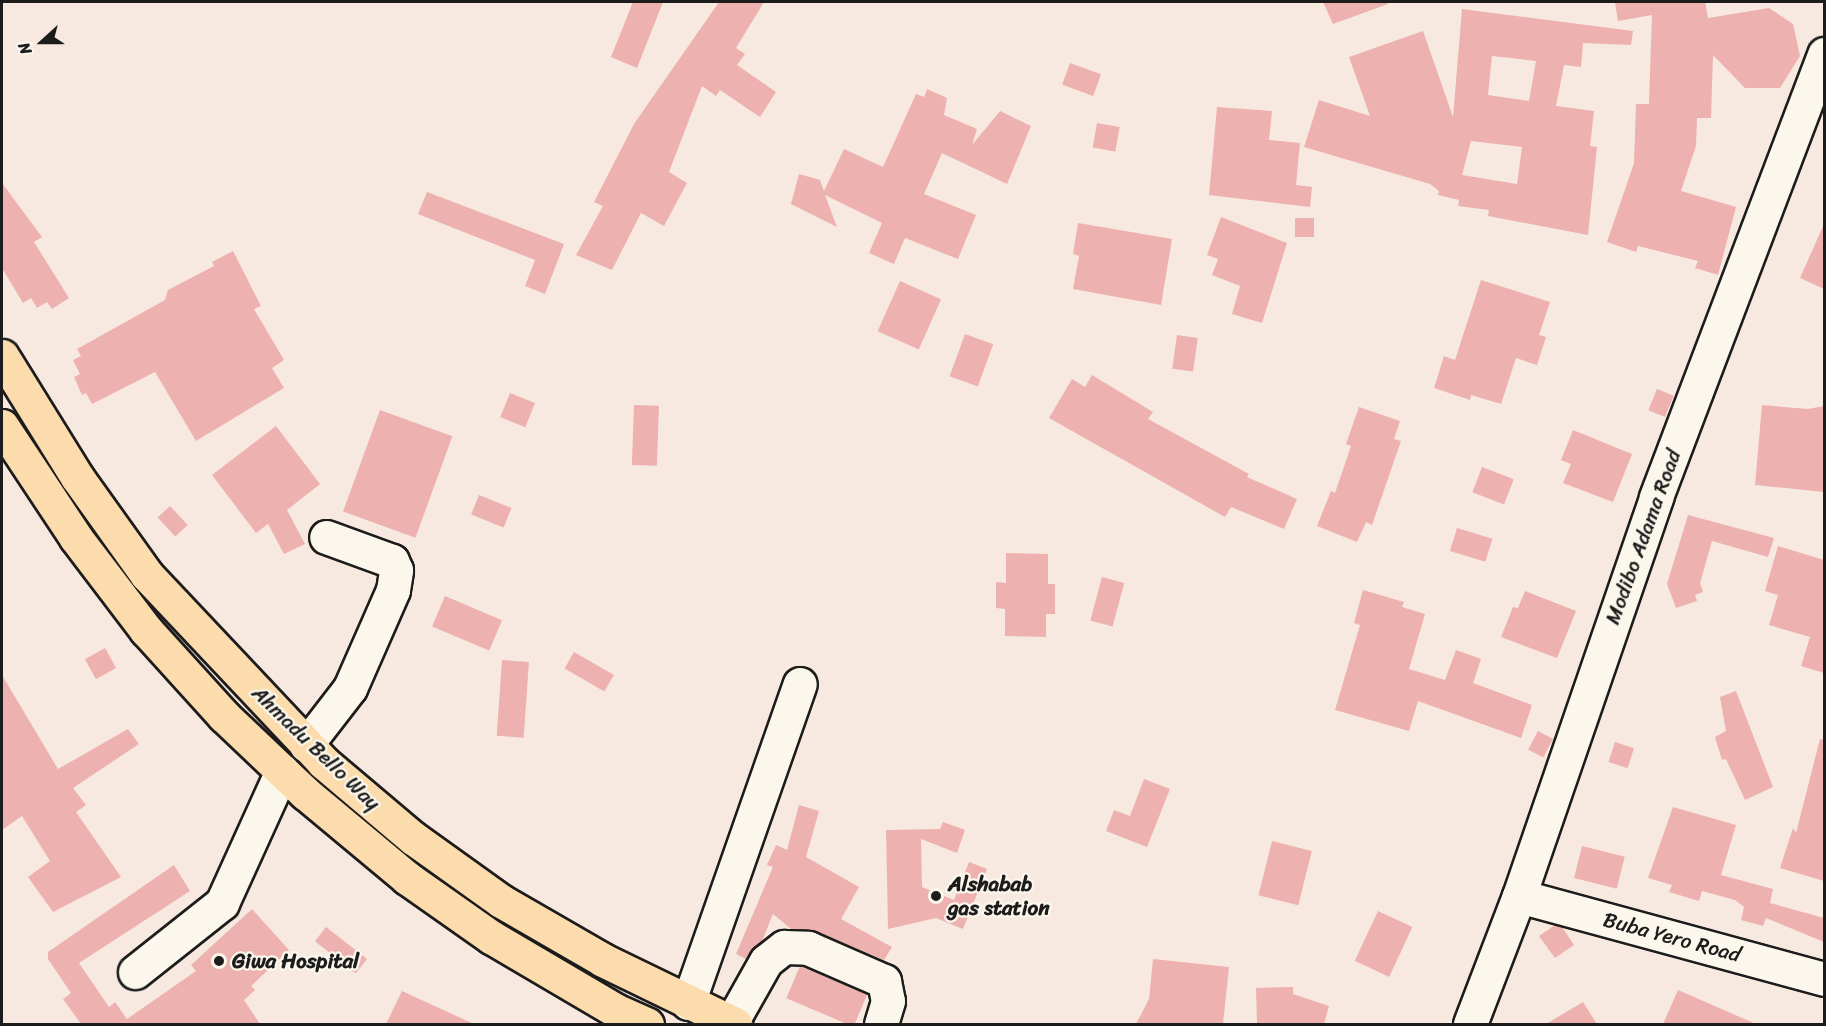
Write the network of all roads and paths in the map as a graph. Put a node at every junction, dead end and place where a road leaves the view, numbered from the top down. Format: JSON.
{"nodes":[{"id":1,"x":1824,"y":54,"type":"edge"},
{"id":2,"x":2,"y":356,"type":"edge"},
{"id":3,"x":2,"y":426,"type":"edge"},
{"id":4,"x":327,"y":537,"type":"dead end"},
{"id":5,"x":800,"y":684,"type":"dead end"},
{"id":6,"x":306,"y":745,"type":"junction"},
{"id":7,"x":282,"y":771,"type":"junction"},
{"id":8,"x":1519,"y":896,"type":"junction"},
{"id":9,"x":135,"y":972,"type":"dead end"},
{"id":10,"x":1824,"y":979,"type":"edge"},
{"id":11,"x":688,"y":1003,"type":"junction"},
{"id":12,"x":644,"y":1024,"type":"edge"},
{"id":13,"x":733,"y":1024,"type":"edge"},
{"id":14,"x":881,"y":1024,"type":"edge"},
{"id":15,"x":1470,"y":1024,"type":"edge"}],
"edges":[{"from":1,"to":8,"type":"street","name":"Modibo Adama Road"},
{"from":2,"to":6,"type":"main road","name":"Ahmadu Bello Way"},
{"from":3,"to":7,"type":"main road","name":"Ahmadu Bello Way"},
{"from":4,"to":6,"type":"street"},
{"from":5,"to":11,"type":"street"},
{"from":6,"to":11,"type":"main road","name":"Ahmadu Bello Way"},
{"from":7,"to":9,"type":"street"},
{"from":7,"to":12,"type":"main road","name":"Ahmadu Bello Way"},
{"from":8,"to":10,"type":"street","name":"Buba Yero Road"},
{"from":8,"to":15,"type":"street","name":"Modibo Adama Road"},
{"from":11,"to":13,"type":"main road","name":"Ahmadu Bello Way"},
{"from":13,"to":14,"type":"street"}]}
